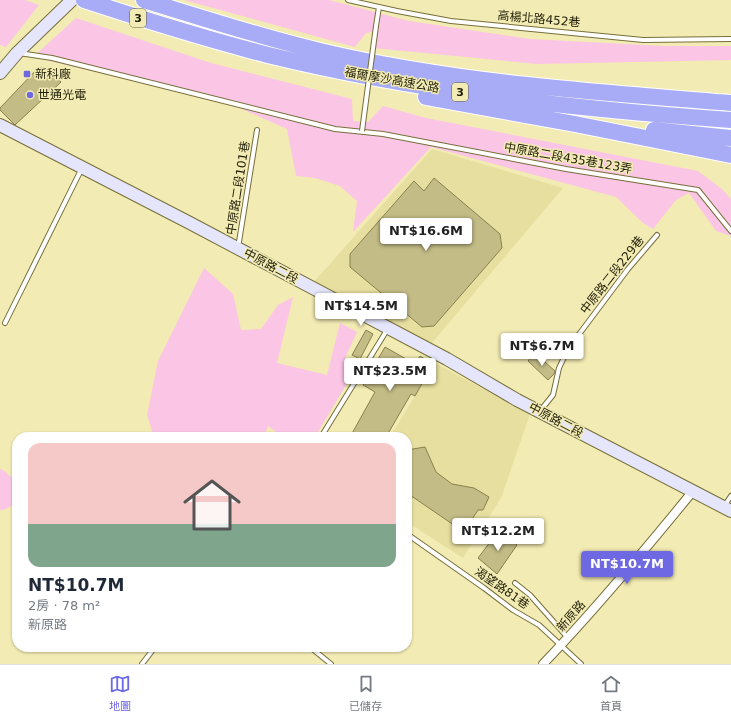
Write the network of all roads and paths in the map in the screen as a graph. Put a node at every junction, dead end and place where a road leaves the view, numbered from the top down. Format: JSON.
{"nodes":[{"id":1,"x":72,"y":0,"type":"edge"},
{"id":2,"x":84,"y":0,"type":"edge"},
{"id":3,"x":144,"y":0,"type":"edge"},
{"id":4,"x":348,"y":0,"type":"edge"},
{"id":5,"x":379,"y":7,"type":"junction"},
{"id":6,"x":731,"y":39,"type":"edge"},
{"id":7,"x":17,"y":53,"type":"junction"},
{"id":8,"x":269,"y":55,"type":"junction"},
{"id":9,"x":0,"y":74,"type":"edge"},
{"id":10,"x":731,"y":93,"type":"edge"},
{"id":11,"x":629,"y":95,"type":"junction"},
{"id":12,"x":731,"y":103,"type":"edge"},
{"id":13,"x":731,"y":120,"type":"edge"},
{"id":14,"x":575,"y":124,"type":"junction"},
{"id":15,"x":0,"y":125,"type":"edge"},
{"id":16,"x":258,"y":130,"type":"dead end"},
{"id":17,"x":362,"y":132,"type":"junction"},
{"id":18,"x":731,"y":138,"type":"edge"},
{"id":19,"x":731,"y":154,"type":"edge"},
{"id":20,"x":83,"y":168,"type":"junction"},
{"id":21,"x":731,"y":231,"type":"edge"},
{"id":22,"x":657,"y":235,"type":"dead end"},
{"id":23,"x":238,"y":249,"type":"junction"},
{"id":24,"x":5,"y":323,"type":"dead end"},
{"id":25,"x":388,"y":328,"type":"junction"},
{"id":26,"x":539,"y":412,"type":"junction"},
{"id":27,"x":324,"y":432,"type":"edge"},
{"id":28,"x":693,"y":492,"type":"junction"},
{"id":29,"x":731,"y":496,"type":"edge"},
{"id":30,"x":727,"y":509,"type":"edge"},
{"id":31,"x":412,"y":538,"type":"edge"},
{"id":32,"x":515,"y":583,"type":"dead end"},
{"id":33,"x":568,"y":638,"type":"junction"},
{"id":34,"x":561,"y":645,"type":"junction"},
{"id":35,"x":151,"y":652,"type":"edge"},
{"id":36,"x":316,"y":652,"type":"edge"},
{"id":37,"x":142,"y":664,"type":"edge"},
{"id":38,"x":331,"y":664,"type":"edge"},
{"id":39,"x":543,"y":664,"type":"edge"},
{"id":40,"x":581,"y":664,"type":"edge"}],
"edges":[{"from":1,"to":7,"type":"street"},
{"from":2,"to":8,"type":"highway","name":"福爾摩沙高速公路","number":"3"},
{"from":3,"to":11,"type":"highway","name":"福爾摩沙高速公路","number":"3"},
{"from":4,"to":5,"type":"lane","name":"高楊北路452巷"},
{"from":5,"to":6,"type":"lane","name":"高楊北路452巷"},
{"from":5,"to":17,"type":"lane","bridge":true},
{"from":7,"to":9,"type":"street"},
{"from":7,"to":17,"type":"lane","name":"中原路二段435巷123弄"},
{"from":8,"to":13,"type":"highway","name":"福爾摩沙高速公路","number":"3"},
{"from":8,"to":14,"type":"highway"},
{"from":10,"to":11,"type":"highway"},
{"from":11,"to":12,"type":"highway","name":"福爾摩沙高速公路","number":"3"},
{"from":14,"to":18,"type":"highway"},
{"from":14,"to":19,"type":"highway"},
{"from":15,"to":20,"type":"street","name":"中原路二段"},
{"from":16,"to":23,"type":"lane","name":"中原路二段101巷"},
{"from":17,"to":21,"type":"lane","name":"中原路二段435巷123弄"},
{"from":20,"to":23,"type":"street","name":"中原路二段"},
{"from":20,"to":24,"type":"lane"},
{"from":22,"to":26,"type":"lane","name":"中原路二段229巷"},
{"from":23,"to":25,"type":"street","name":"中原路二段"},
{"from":25,"to":26,"type":"street","name":"中原路二段"},
{"from":25,"to":27,"type":"lane"},
{"from":26,"to":28,"type":"street","name":"中原路二段"},
{"from":28,"to":30,"type":"street","name":"中原路二段"},
{"from":28,"to":33,"type":"street","name":"新原路"},
{"from":29,"to":30,"type":"lane"},
{"from":31,"to":34,"type":"lane","name":"渴望路81巷"},
{"from":32,"to":33,"type":"lane"},
{"from":33,"to":34,"type":"street","name":"新原路"},
{"from":34,"to":39,"type":"street","name":"新原路"},
{"from":34,"to":40,"type":"lane","name":"渴望路81巷"},
{"from":35,"to":37,"type":"lane"},
{"from":36,"to":38,"type":"lane"}]}
